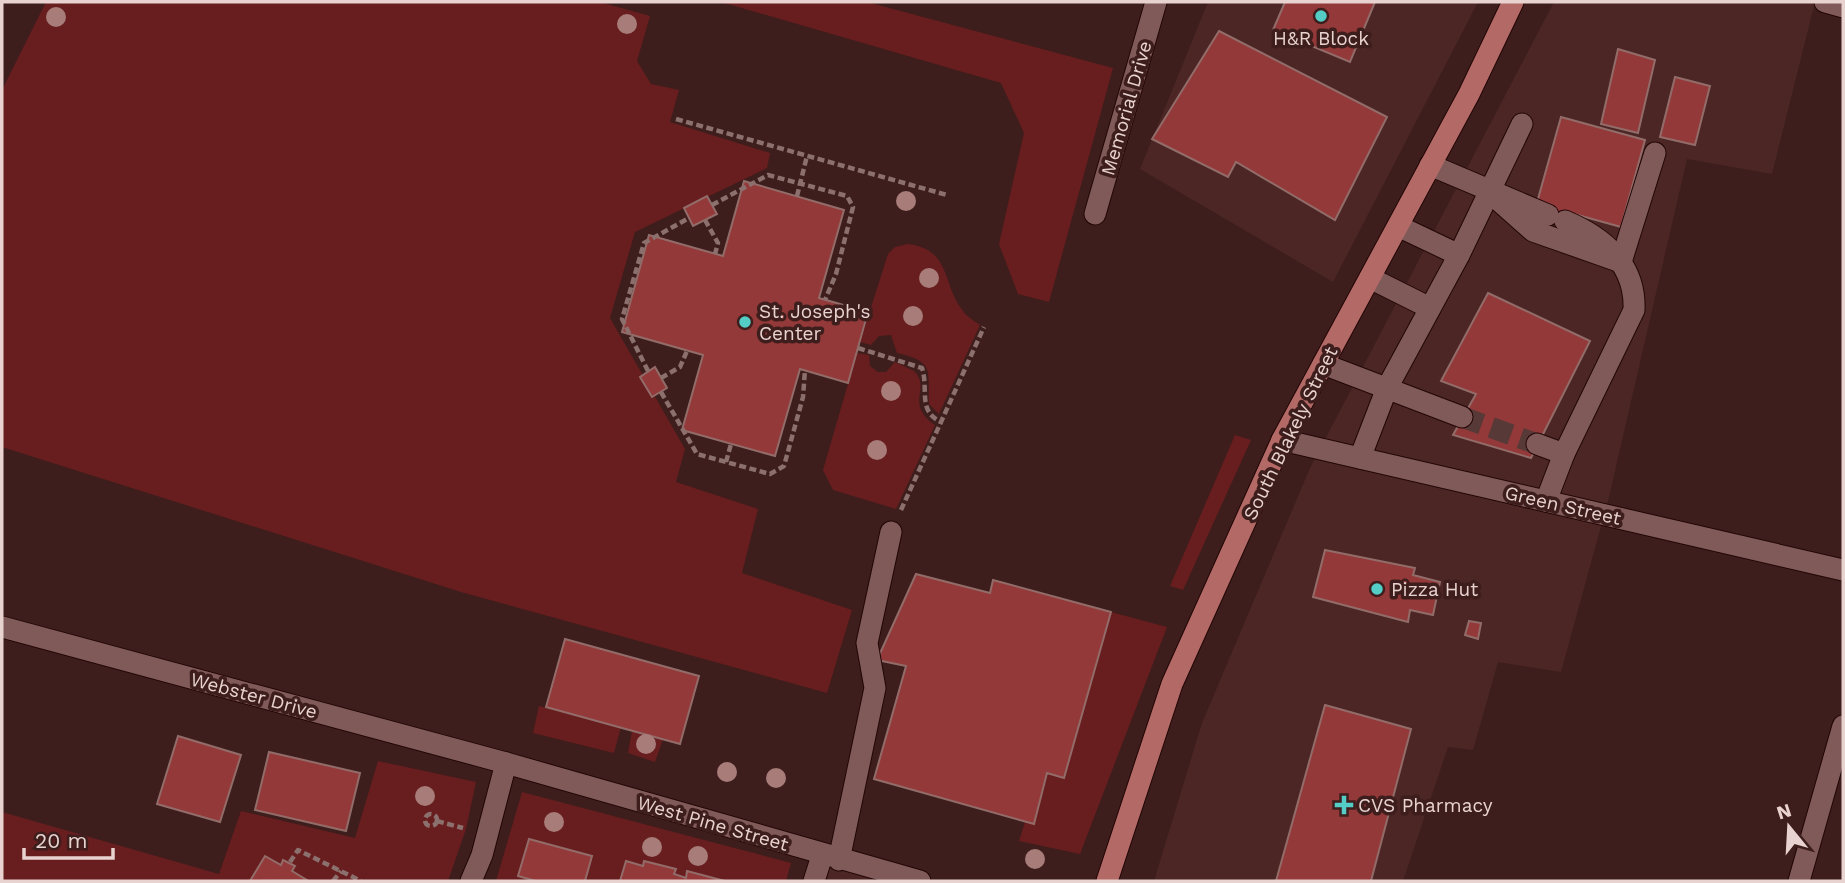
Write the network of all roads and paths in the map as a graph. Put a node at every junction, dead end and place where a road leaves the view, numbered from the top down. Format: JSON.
{"nodes":[{"id":1,"x":1156,"y":2,"type":"edge"},
{"id":2,"x":1513,"y":2,"type":"edge"},
{"id":3,"x":1825,"y":2,"type":"edge"},
{"id":4,"x":1843,"y":7,"type":"edge"},
{"id":5,"x":676,"y":119,"type":"dead end"},
{"id":6,"x":1522,"y":124,"type":"dead end"},
{"id":7,"x":1655,"y":153,"type":"dead end"},
{"id":8,"x":807,"y":156,"type":"junction"},
{"id":9,"x":1430,"y":165,"type":"junction"},
{"id":10,"x":801,"y":183,"type":"junction"},
{"id":11,"x":1489,"y":192,"type":"junction"},
{"id":12,"x":947,"y":195,"type":"dead end"},
{"id":13,"x":797,"y":196,"type":"dead end"},
{"id":14,"x":712,"y":205,"type":"dead end"},
{"id":15,"x":1095,"y":214,"type":"dead end"},
{"id":16,"x":690,"y":218,"type":"dead end"},
{"id":17,"x":705,"y":220,"type":"dead end"},
{"id":18,"x":1398,"y":226,"type":"junction"},
{"id":19,"x":715,"y":254,"type":"dead end"},
{"id":20,"x":1459,"y":255,"type":"junction"},
{"id":21,"x":1621,"y":262,"type":"junction"},
{"id":22,"x":1370,"y":278,"type":"junction"},
{"id":23,"x":825,"y":300,"type":"dead end"},
{"id":24,"x":1430,"y":308,"type":"junction"},
{"id":25,"x":984,"y":327,"type":"dead end"},
{"id":26,"x":858,"y":348,"type":"dead end"},
{"id":27,"x":687,"y":351,"type":"dead end"},
{"id":28,"x":1323,"y":364,"type":"junction"},
{"id":29,"x":806,"y":370,"type":"dead end"},
{"id":30,"x":649,"y":371,"type":"dead end"},
{"id":31,"x":661,"y":378,"type":"dead end"},
{"id":32,"x":1387,"y":388,"type":"junction"},
{"id":33,"x":661,"y":392,"type":"dead end"},
{"id":34,"x":1462,"y":417,"type":"tunnel mouth"},
{"id":35,"x":941,"y":422,"type":"junction"},
{"id":36,"x":1282,"y":440,"type":"junction"},
{"id":37,"x":731,"y":444,"type":"dead end"},
{"id":38,"x":1537,"y":444,"type":"tunnel mouth"},
{"id":39,"x":1564,"y":454,"type":"junction"},
{"id":40,"x":1360,"y":458,"type":"junction"},
{"id":41,"x":726,"y":462,"type":"junction"},
{"id":42,"x":1546,"y":501,"type":"junction"},
{"id":43,"x":901,"y":510,"type":"dead end"},
{"id":44,"x":891,"y":532,"type":"dead end"},
{"id":45,"x":1843,"y":570,"type":"edge"},
{"id":46,"x":2,"y":627,"type":"edge"},
{"id":47,"x":1843,"y":726,"type":"edge"},
{"id":48,"x":506,"y":763,"type":"junction"},
{"id":49,"x":469,"y":816,"type":"dead end"},
{"id":50,"x":437,"y":821,"type":"dead end"},
{"id":51,"x":466,"y":829,"type":"junction"},
{"id":52,"x":461,"y":842,"type":"dead end"},
{"id":53,"x":830,"y":858,"type":"junction"},
{"id":54,"x":290,"y":862,"type":"dead end"},
{"id":55,"x":341,"y":872,"type":"junction"},
{"id":56,"x":333,"y":881,"type":"edge"},
{"id":57,"x":361,"y":881,"type":"edge"},
{"id":58,"x":471,"y":881,"type":"edge"},
{"id":59,"x":814,"y":881,"type":"edge"},
{"id":60,"x":920,"y":881,"type":"edge"},
{"id":61,"x":1107,"y":881,"type":"edge"},
{"id":62,"x":1799,"y":881,"type":"edge"}],
"edges":[{"from":1,"to":15,"type":"street","name":"Memorial Drive"},
{"from":2,"to":9,"type":"main road","name":"South Blakely Street"},
{"from":3,"to":4,"type":"street"},
{"from":5,"to":8,"type":"path"},
{"from":6,"to":11,"type":"street"},
{"from":7,"to":21,"type":"street"},
{"from":8,"to":10,"type":"path"},
{"from":8,"to":12,"type":"path"},
{"from":9,"to":11,"type":"street"},
{"from":9,"to":18,"type":"main road","name":"South Blakely Street"},
{"from":10,"to":13,"type":"path"},
{"from":10,"to":14,"type":"path"},
{"from":10,"to":23,"type":"path"},
{"from":11,"to":20,"type":"street"},
{"from":11,"to":21,"type":"street"},
{"from":11,"to":21,"type":"street"},
{"from":16,"to":30,"type":"path"},
{"from":17,"to":19,"type":"path"},
{"from":18,"to":20,"type":"street"},
{"from":18,"to":22,"type":"main road","name":"South Blakely Street"},
{"from":20,"to":24,"type":"street"},
{"from":21,"to":39,"type":"street"},
{"from":22,"to":24,"type":"street"},
{"from":22,"to":28,"type":"main road","name":"South Blakely Street"},
{"from":24,"to":32,"type":"street"},
{"from":25,"to":35,"type":"path"},
{"from":26,"to":35,"type":"path"},
{"from":27,"to":31,"type":"path"},
{"from":28,"to":32,"type":"street"},
{"from":28,"to":36,"type":"main road","name":"South Blakely Street"},
{"from":29,"to":41,"type":"path"},
{"from":32,"to":34,"type":"street"},
{"from":32,"to":40,"type":"street"},
{"from":33,"to":41,"type":"path"},
{"from":35,"to":43,"type":"path"},
{"from":36,"to":40,"type":"street","name":"Green Street"},
{"from":36,"to":61,"type":"main road","name":"South Blakely Street"},
{"from":37,"to":41,"type":"path"},
{"from":38,"to":39,"type":"street"},
{"from":39,"to":42,"type":"street"},
{"from":40,"to":42,"type":"street","name":"Green Street"},
{"from":42,"to":45,"type":"street","name":"Green Street"},
{"from":44,"to":53,"type":"street"},
{"from":46,"to":48,"type":"street","name":"Webster Drive"},
{"from":47,"to":62,"type":"street"},
{"from":48,"to":53,"type":"street","name":"West Pine Street"},
{"from":48,"to":58,"type":"street"},
{"from":49,"to":51,"type":"path"},
{"from":50,"to":51,"type":"path"},
{"from":51,"to":52,"type":"path"},
{"from":53,"to":59,"type":"street"},
{"from":53,"to":60,"type":"street","name":"West Pine Street"},
{"from":54,"to":55,"type":"path"},
{"from":55,"to":56,"type":"path"},
{"from":55,"to":57,"type":"path"}]}
